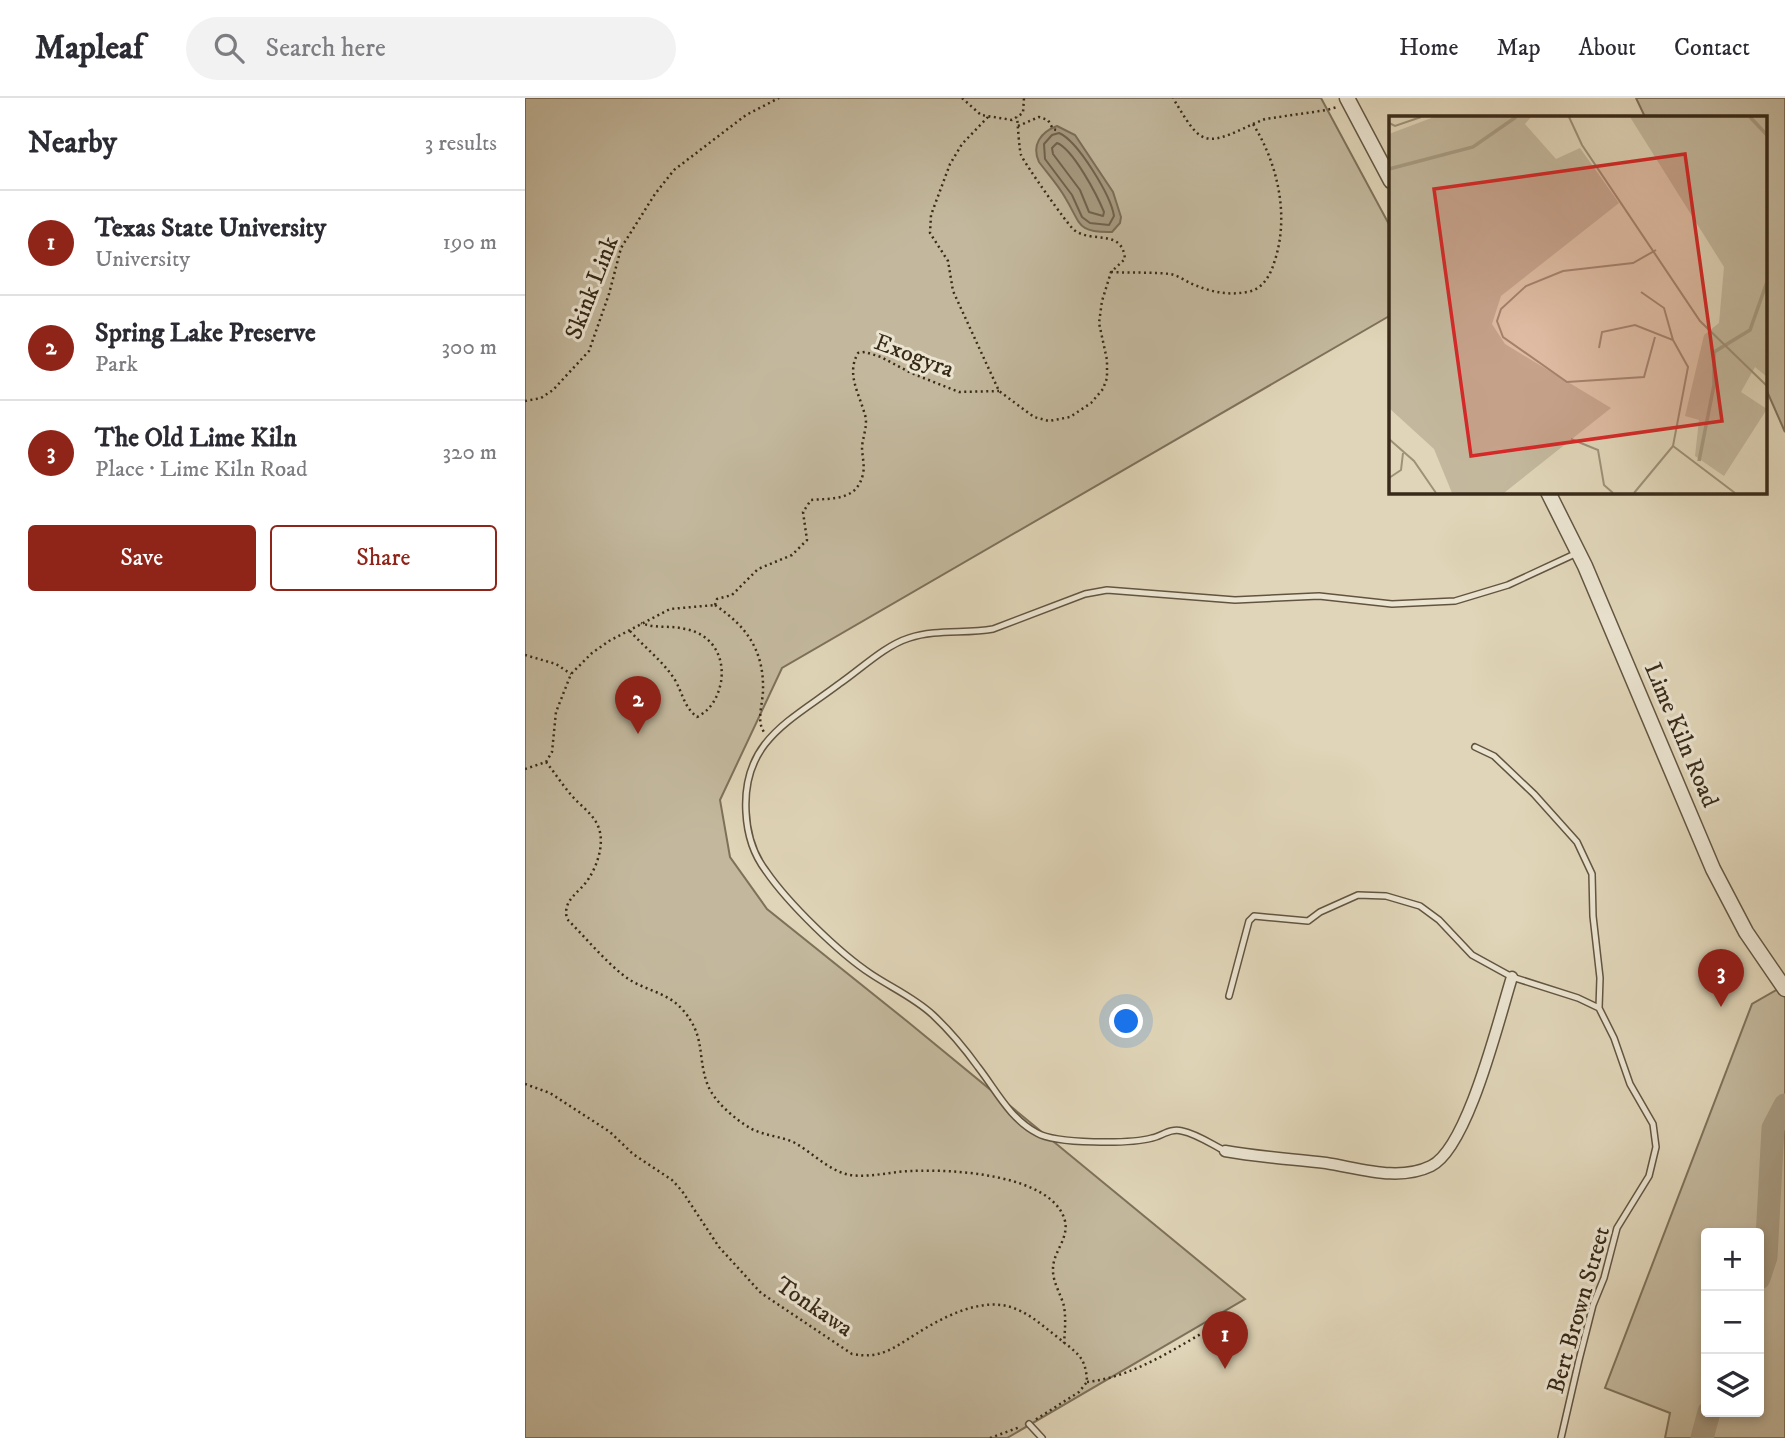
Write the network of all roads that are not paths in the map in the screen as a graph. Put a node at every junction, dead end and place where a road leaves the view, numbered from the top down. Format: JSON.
{"nodes":[{"id":1,"x":1349,"y":101,"type":"edge"},
{"id":2,"x":1389,"y":177,"type":"edge"},
{"id":3,"x":1549,"y":494,"type":"edge"},
{"id":4,"x":1578,"y":552,"type":"junction"},
{"id":5,"x":1475,"y":747,"type":"dead end"},
{"id":6,"x":1511,"y":977,"type":"junction"},
{"id":7,"x":1785,"y":989,"type":"edge"},
{"id":8,"x":1229,"y":996,"type":"dead end"},
{"id":9,"x":1599,"y":1008,"type":"junction"},
{"id":10,"x":1225,"y":1151,"type":"joint"},
{"id":11,"x":1029,"y":1424,"type":"road end"},
{"id":12,"x":1042,"y":1438,"type":"edge"},
{"id":13,"x":1561,"y":1438,"type":"edge"}],
"edges":[{"from":1,"to":2,"type":"street"},
{"from":3,"to":4,"type":"street","name":"Lime Kiln Road"},
{"from":4,"to":7,"type":"street","name":"Lime Kiln Road"},
{"from":4,"to":10,"type":"lane"},
{"from":5,"to":9,"type":"lane"},
{"from":6,"to":8,"type":"lane"},
{"from":6,"to":9,"type":"lane"},
{"from":6,"to":10,"type":"street"},
{"from":9,"to":13,"type":"lane","name":"Bert Brown Street"},
{"from":11,"to":12,"type":"lane"}]}
